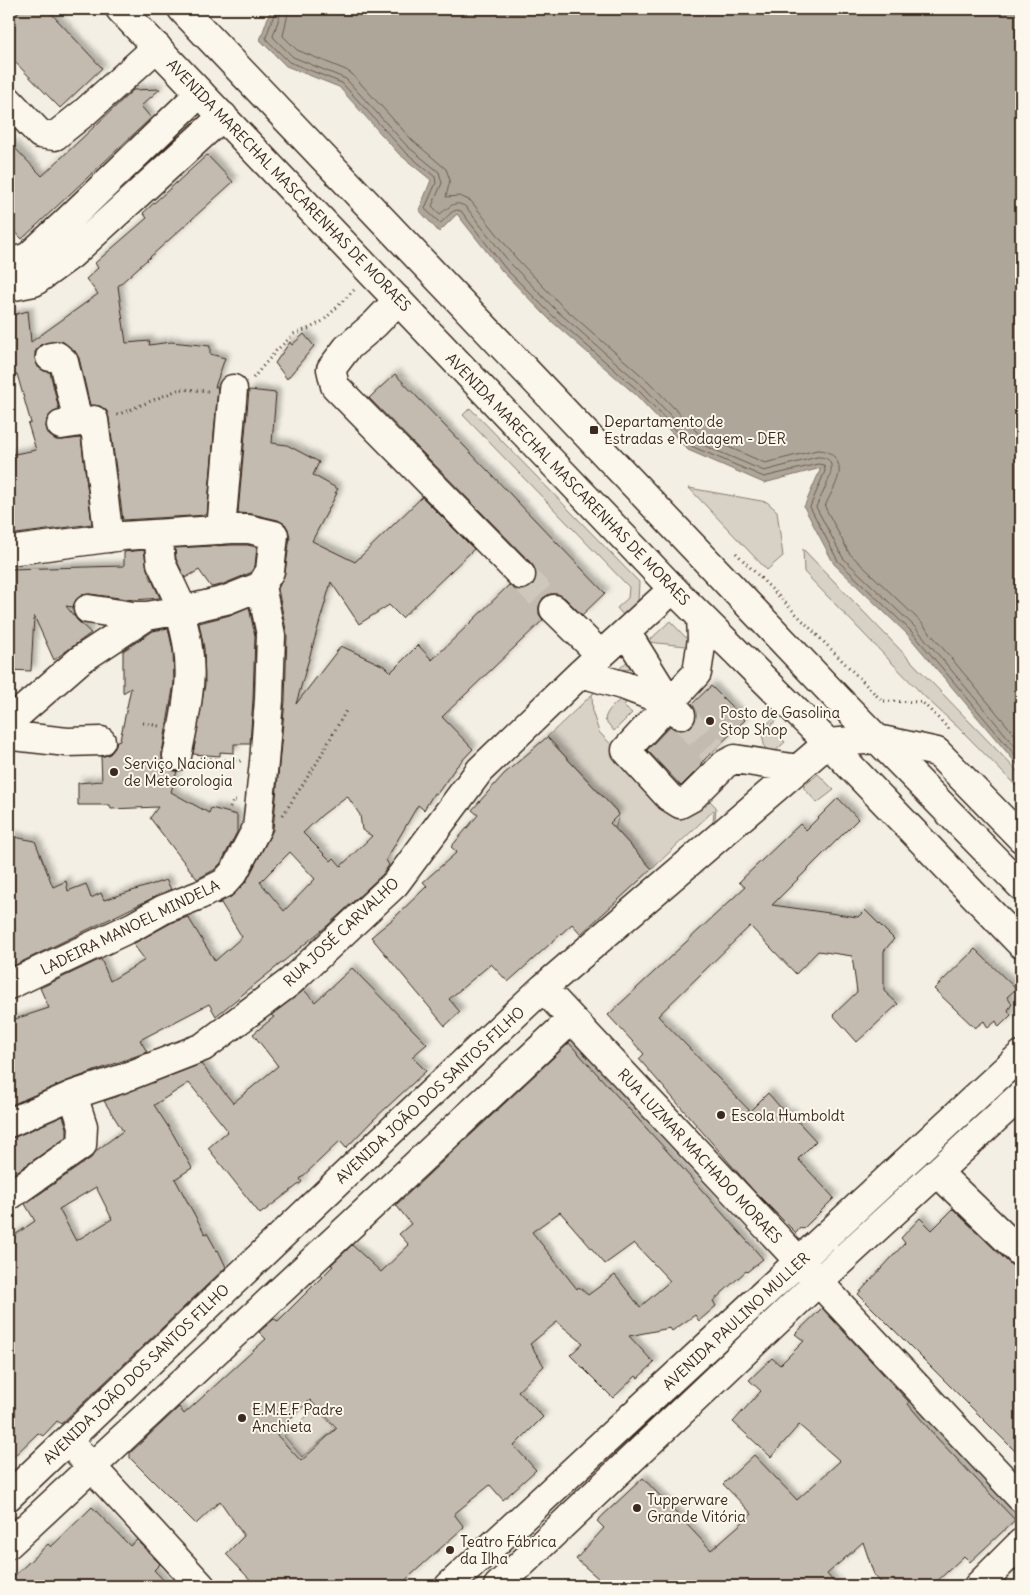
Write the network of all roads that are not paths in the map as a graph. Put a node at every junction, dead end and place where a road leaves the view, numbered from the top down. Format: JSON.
{"nodes":[{"id":1,"x":120,"y":9,"type":"edge"},
{"id":2,"x":182,"y":9,"type":"edge"},
{"id":3,"x":157,"y":47,"type":"junction"},
{"id":4,"x":200,"y":92,"type":"junction"},
{"id":5,"x":9,"y":101,"type":"edge"},
{"id":6,"x":223,"y":116,"type":"junction"},
{"id":7,"x":9,"y":263,"type":"edge"},
{"id":8,"x":9,"y":287,"type":"edge"},
{"id":9,"x":398,"y":300,"type":"junction"},
{"id":10,"x":50,"y":358,"type":"dead end"},
{"id":11,"x":233,"y":389,"type":"road end"},
{"id":12,"x":221,"y":530,"type":"junction"},
{"id":13,"x":158,"y":534,"type":"junction"},
{"id":14,"x":109,"y":538,"type":"junction"},
{"id":15,"x":9,"y":551,"type":"edge"},
{"id":16,"x":521,"y":574,"type":"tunnel mouth"},
{"id":17,"x":262,"y":586,"type":"junction"},
{"id":18,"x":673,"y":590,"type":"junction"},
{"id":19,"x":88,"y":609,"type":"dead end"},
{"id":20,"x":554,"y":609,"type":"tunnel mouth"},
{"id":21,"x":181,"y":610,"type":"junction"},
{"id":22,"x":147,"y":616,"type":"junction"},
{"id":23,"x":702,"y":617,"type":"junction"},
{"id":24,"x":626,"y":632,"type":"junction"},
{"id":25,"x":601,"y":655,"type":"junction"},
{"id":26,"x":581,"y":673,"type":"junction"},
{"id":27,"x":675,"y":709,"type":"junction"},
{"id":28,"x":12,"y":724,"type":"edge"},
{"id":29,"x":877,"y":740,"type":"junction"},
{"id":30,"x":101,"y":741,"type":"dead end"},
{"id":31,"x":828,"y":743,"type":"junction"},
{"id":32,"x":177,"y":756,"type":"road end"},
{"id":33,"x":798,"y":769,"type":"junction"},
{"id":34,"x":1021,"y":838,"type":"edge"},
{"id":35,"x":1021,"y":886,"type":"edge"},
{"id":36,"x":1021,"y":944,"type":"edge"},
{"id":37,"x":9,"y":985,"type":"edge"},
{"id":38,"x":543,"y":988,"type":"junction"},
{"id":39,"x":572,"y":1019,"type":"junction"},
{"id":40,"x":1021,"y":1055,"type":"edge"},
{"id":41,"x":73,"y":1095,"type":"junction"},
{"id":42,"x":1021,"y":1095,"type":"edge"},
{"id":43,"x":9,"y":1123,"type":"edge"},
{"id":44,"x":938,"y":1172,"type":"junction"},
{"id":45,"x":9,"y":1196,"type":"edge"},
{"id":46,"x":1021,"y":1253,"type":"edge"},
{"id":47,"x":800,"y":1262,"type":"junction"},
{"id":48,"x":818,"y":1282,"type":"junction"},
{"id":49,"x":67,"y":1441,"type":"junction"},
{"id":50,"x":92,"y":1466,"type":"junction"},
{"id":51,"x":9,"y":1496,"type":"edge"},
{"id":52,"x":1021,"y":1498,"type":"edge"},
{"id":53,"x":1021,"y":1543,"type":"edge"},
{"id":54,"x":9,"y":1544,"type":"edge"},
{"id":55,"x":201,"y":1586,"type":"edge"},
{"id":56,"x":449,"y":1586,"type":"edge"},
{"id":57,"x":498,"y":1586,"type":"edge"},
{"id":58,"x":978,"y":1586,"type":"edge"}],
"edges":[{"from":1,"to":3,"type":"street","name":"AVENIDA MARECHAL MASCARENHAS DE MORAES"},
{"from":2,"to":29,"type":"street"},
{"from":3,"to":4,"type":"street","name":"AVENIDA MARECHAL MASCARENHAS DE MORAES"},
{"from":3,"to":5,"type":"street"},
{"from":4,"to":6,"type":"street","name":"AVENIDA MARECHAL MASCARENHAS DE MORAES"},
{"from":4,"to":7,"type":"street"},
{"from":6,"to":8,"type":"street"},
{"from":6,"to":9,"type":"street","name":"AVENIDA MARECHAL MASCARENHAS DE MORAES"},
{"from":9,"to":16,"type":"street"},
{"from":9,"to":18,"type":"street","name":"AVENIDA MARECHAL MASCARENHAS DE MORAES"},
{"from":10,"to":14,"type":"street"},
{"from":11,"to":12,"type":"street"},
{"from":12,"to":13,"type":"street"},
{"from":12,"to":17,"type":"street"},
{"from":13,"to":14,"type":"street"},
{"from":13,"to":21,"type":"street"},
{"from":14,"to":15,"type":"street"},
{"from":17,"to":21,"type":"street"},
{"from":17,"to":37,"type":"street","name":"LADEIRA MANOEL MINDELA"},
{"from":18,"to":23,"type":"street","name":"AVENIDA MARECHAL MASCARENHAS DE MORAES"},
{"from":18,"to":24,"type":"street","name":"RUA JOSÉ CARVALHO"},
{"from":19,"to":22,"type":"street"},
{"from":20,"to":25,"type":"street"},
{"from":21,"to":22,"type":"street"},
{"from":21,"to":32,"type":"street"},
{"from":22,"to":28,"type":"street"},
{"from":23,"to":27,"type":"street"},
{"from":23,"to":31,"type":"street","name":"AVENIDA MARECHAL MASCARENHAS DE MORAES"},
{"from":24,"to":25,"type":"street","name":"RUA JOSÉ CARVALHO"},
{"from":24,"to":27,"type":"street"},
{"from":25,"to":26,"type":"street","name":"RUA JOSÉ CARVALHO"},
{"from":26,"to":27,"type":"street"},
{"from":26,"to":41,"type":"street","name":"RUA JOSÉ CARVALHO"},
{"from":27,"to":33,"type":"street"},
{"from":28,"to":30,"type":"street"},
{"from":29,"to":31,"type":"street"},
{"from":29,"to":34,"type":"street"},
{"from":29,"to":35,"type":"street"},
{"from":31,"to":33,"type":"street","name":"AVENIDA JOÃO DOS SANTOS FILHO"},
{"from":31,"to":36,"type":"street","name":"AVENIDA MARECHAL MASCARENHAS DE MORAES"},
{"from":33,"to":38,"type":"street","name":"AVENIDA JOÃO DOS SANTOS FILHO"},
{"from":38,"to":39,"type":"street","name":"RUA LUZMAR MACHADO MORAES"},
{"from":38,"to":49,"type":"street","name":"AVENIDA JOÃO DOS SANTOS FILHO"},
{"from":39,"to":47,"type":"street","name":"RUA LUZMAR MACHADO MORAES"},
{"from":39,"to":50,"type":"street"},
{"from":40,"to":47,"type":"street","name":"AVENIDA PAULINO MULLER"},
{"from":41,"to":43,"type":"street","name":"RUA JOSÉ CARVALHO"},
{"from":41,"to":45,"type":"street"},
{"from":42,"to":44,"type":"street","name":"AVENIDA PAULINO MULLER"},
{"from":44,"to":46,"type":"street"},
{"from":44,"to":48,"type":"street","name":"AVENIDA PAULINO MULLER"},
{"from":47,"to":48,"type":"street","name":"RUA LUZMAR MACHADO MORAES"},
{"from":47,"to":56,"type":"street","name":"AVENIDA PAULINO MULLER"},
{"from":48,"to":52,"type":"street","name":"RUA LUZMAR MACHADO MORAES"},
{"from":48,"to":57,"type":"street","name":"AVENIDA PAULINO MULLER"},
{"from":49,"to":50,"type":"street"},
{"from":49,"to":51,"type":"street","name":"AVENIDA JOÃO DOS SANTOS FILHO"},
{"from":50,"to":54,"type":"street"},
{"from":50,"to":55,"type":"street"},
{"from":53,"to":58,"type":"street"}]}
